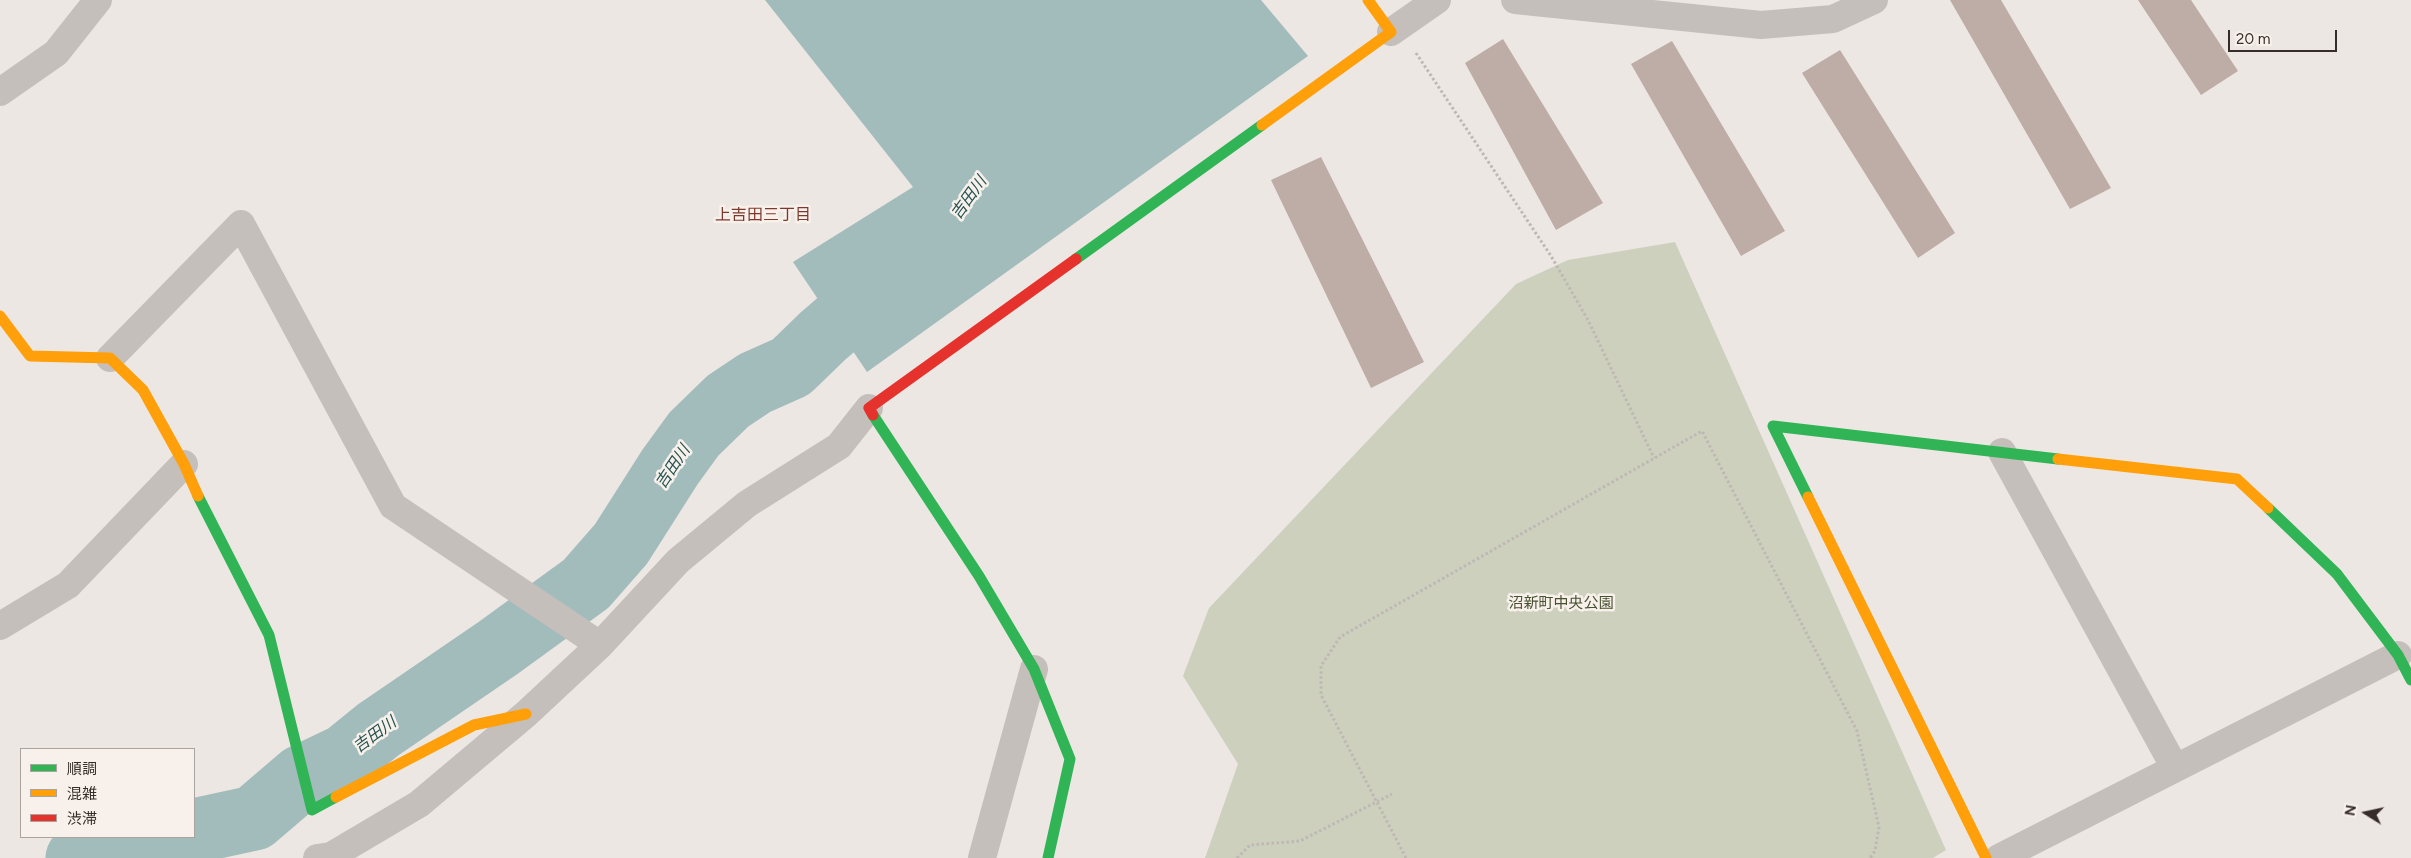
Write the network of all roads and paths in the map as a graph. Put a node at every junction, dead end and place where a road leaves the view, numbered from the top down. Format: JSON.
{"nodes":[{"id":1,"x":98,"y":0,"type":"edge"},
{"id":2,"x":1368,"y":0,"type":"edge"},
{"id":3,"x":1437,"y":0,"type":"edge"},
{"id":4,"x":1515,"y":0,"type":"edge"},
{"id":5,"x":1874,"y":0,"type":"edge"},
{"id":6,"x":1401,"y":39,"type":"junction"},
{"id":7,"x":0,"y":92,"type":"edge"},
{"id":8,"x":0,"y":316,"type":"edge"},
{"id":9,"x":110,"y":358,"type":"junction"},
{"id":10,"x":870,"y":408,"type":"junction"},
{"id":11,"x":2002,"y":452,"type":"junction"},
{"id":12,"x":1654,"y":458,"type":"junction"},
{"id":13,"x":184,"y":464,"type":"junction"},
{"id":14,"x":0,"y":626,"type":"edge"},
{"id":15,"x":600,"y":645,"type":"junction"},
{"id":16,"x":2398,"y":655,"type":"junction"},
{"id":17,"x":1034,"y":669,"type":"junction"},
{"id":18,"x":2411,"y":680,"type":"edge"},
{"id":19,"x":526,"y":714,"type":"junction"},
{"id":20,"x":2175,"y":768,"type":"junction"},
{"id":21,"x":1392,"y":794,"type":"dead end"},
{"id":22,"x":1378,"y":801,"type":"junction"},
{"id":23,"x":318,"y":858,"type":"edge"},
{"id":24,"x":982,"y":858,"type":"edge"},
{"id":25,"x":1048,"y":858,"type":"edge"},
{"id":26,"x":1237,"y":858,"type":"edge"},
{"id":27,"x":1406,"y":858,"type":"edge"},
{"id":28,"x":1870,"y":858,"type":"edge"},
{"id":29,"x":1986,"y":858,"type":"edge"},
{"id":30,"x":1999,"y":858,"type":"edge"}],
"edges":[{"from":1,"to":7,"type":"street"},
{"from":2,"to":6,"type":"street"},
{"from":3,"to":6,"type":"street"},
{"from":4,"to":5,"type":"street"},
{"from":6,"to":10,"type":"street"},
{"from":6,"to":12,"type":"path"},
{"from":8,"to":9,"type":"street"},
{"from":9,"to":13,"type":"street"},
{"from":9,"to":15,"type":"street"},
{"from":10,"to":15,"type":"street"},
{"from":10,"to":17,"type":"street"},
{"from":11,"to":16,"type":"street"},
{"from":11,"to":20,"type":"street"},
{"from":11,"to":29,"type":"street"},
{"from":12,"to":22,"type":"path"},
{"from":12,"to":28,"type":"path"},
{"from":13,"to":14,"type":"street"},
{"from":13,"to":19,"type":"street"},
{"from":15,"to":19,"type":"street"},
{"from":16,"to":18,"type":"street"},
{"from":16,"to":20,"type":"street"},
{"from":17,"to":24,"type":"street"},
{"from":17,"to":25,"type":"street"},
{"from":19,"to":23,"type":"street"},
{"from":20,"to":30,"type":"street"},
{"from":21,"to":22,"type":"path"},
{"from":22,"to":26,"type":"path"},
{"from":22,"to":27,"type":"path"}]}
